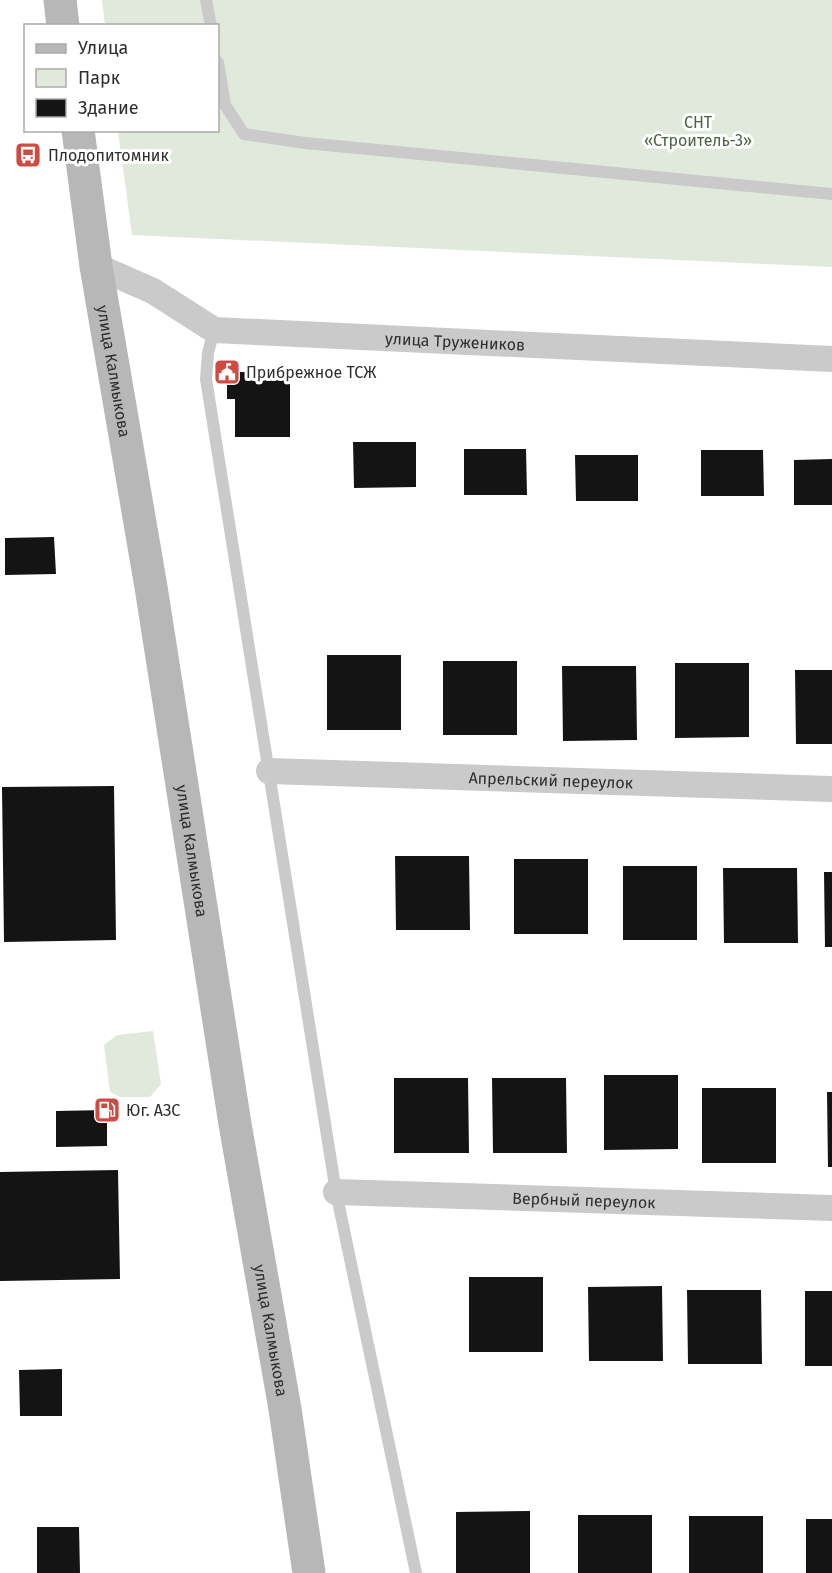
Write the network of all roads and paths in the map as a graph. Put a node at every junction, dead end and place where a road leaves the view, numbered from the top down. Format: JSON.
{"nodes":[{"id":1,"x":60,"y":0,"type":"edge"},
{"id":2,"x":206,"y":0,"type":"edge"},
{"id":3,"x":63,"y":24,"type":"edge"},
{"id":4,"x":211,"y":24,"type":"edge"},
{"id":5,"x":219,"y":68,"type":"edge"},
{"id":6,"x":78,"y":132,"type":"edge"},
{"id":7,"x":832,"y":194,"type":"edge"},
{"id":8,"x":96,"y":266,"type":"junction"},
{"id":9,"x":214,"y":330,"type":"junction"},
{"id":10,"x":832,"y":359,"type":"edge"},
{"id":11,"x":269,"y":771,"type":"junction"},
{"id":12,"x":832,"y":789,"type":"edge"},
{"id":13,"x":336,"y":1192,"type":"junction"},
{"id":14,"x":832,"y":1208,"type":"edge"},
{"id":15,"x":309,"y":1573,"type":"edge"},
{"id":16,"x":416,"y":1573,"type":"edge"}],
"edges":[{"from":1,"to":3,"type":"main road"},
{"from":2,"to":4,"type":"lane"},
{"from":5,"to":7,"type":"lane"},
{"from":6,"to":8,"type":"main road","name":"улица Калмыкова"},
{"from":8,"to":9,"type":"street","name":"улица Тружеников"},
{"from":8,"to":15,"type":"main road","name":"улица Калмыкова"},
{"from":9,"to":10,"type":"street","name":"улица Тружеников"},
{"from":9,"to":11,"type":"lane"},
{"from":11,"to":12,"type":"street","name":"Апрельский переулок"},
{"from":11,"to":13,"type":"lane"},
{"from":13,"to":14,"type":"street","name":"Вербный переулок"},
{"from":13,"to":16,"type":"lane"}]}
